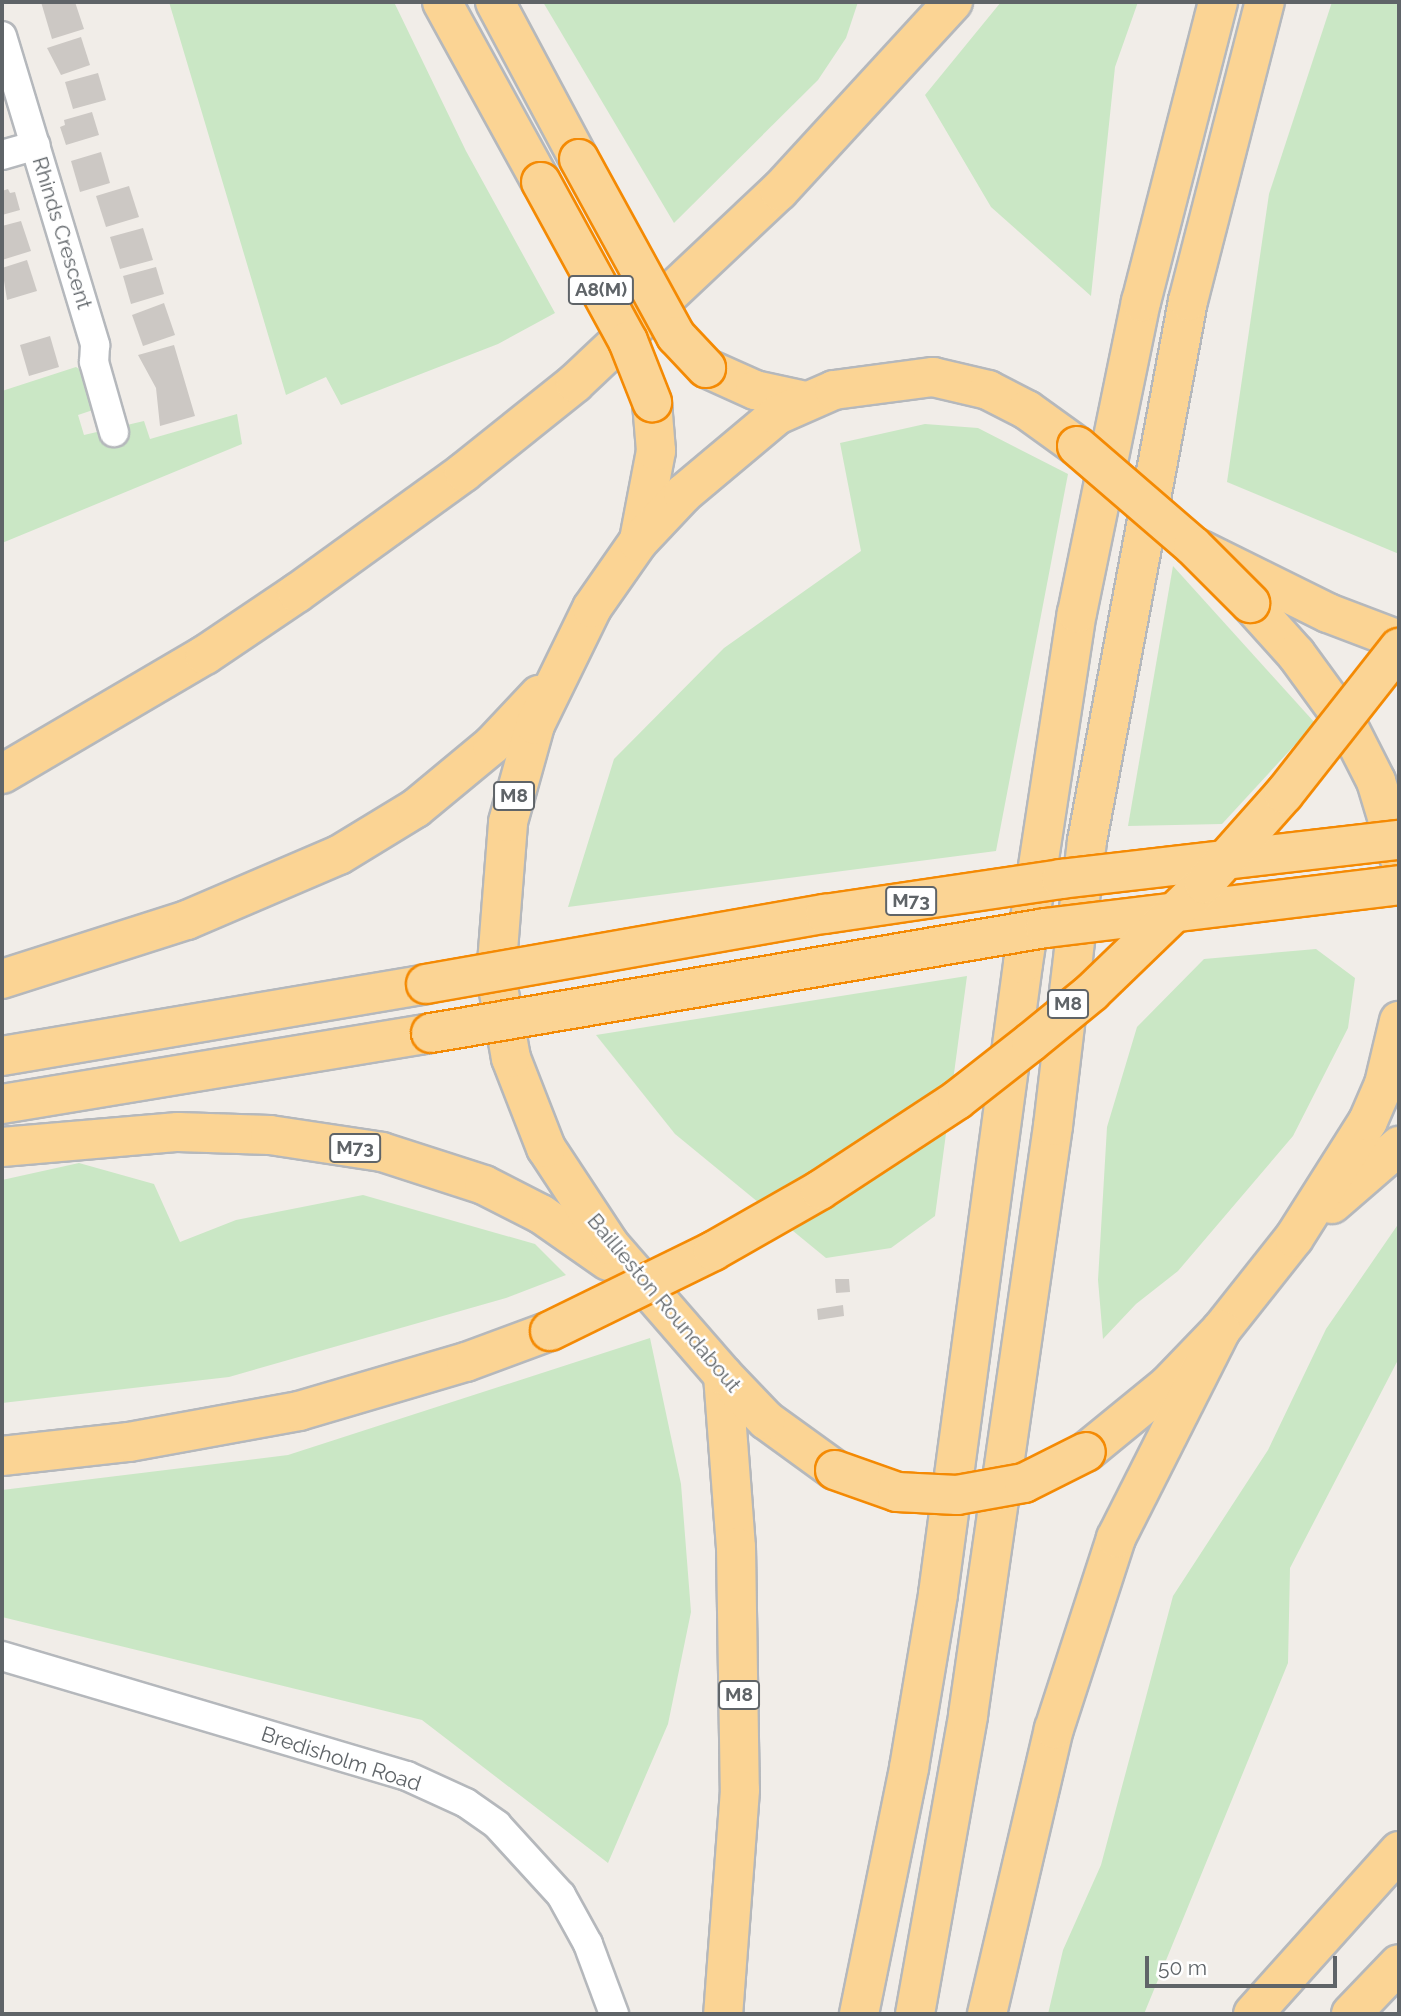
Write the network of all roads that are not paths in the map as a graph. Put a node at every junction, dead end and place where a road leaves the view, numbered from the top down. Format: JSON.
{"nodes":[{"id":1,"x":442,"y":2,"type":"edge"},
{"id":2,"x":495,"y":2,"type":"edge"},
{"id":3,"x":953,"y":2,"type":"edge"},
{"id":4,"x":1218,"y":2,"type":"edge"},
{"id":5,"x":1265,"y":2,"type":"edge"},
{"id":6,"x":2,"y":36,"type":"edge"},
{"id":7,"x":36,"y":145,"type":"junction"},
{"id":8,"x":2,"y":155,"type":"edge"},
{"id":9,"x":806,"y":401,"type":"junction"},
{"id":10,"x":114,"y":432,"type":"dead end"},
{"id":11,"x":638,"y":542,"type":"junction"},
{"id":12,"x":1258,"y":593,"type":"junction"},
{"id":13,"x":1399,"y":640,"type":"edge"},
{"id":14,"x":1399,"y":648,"type":"edge"},
{"id":15,"x":556,"y":676,"type":"junction"},
{"id":16,"x":2,"y":774,"type":"edge"},
{"id":17,"x":1399,"y":839,"type":"edge"},
{"id":18,"x":1399,"y":857,"type":"edge"},
{"id":19,"x":1399,"y":885,"type":"edge"},
{"id":20,"x":2,"y":979,"type":"edge"},
{"id":21,"x":1399,"y":1021,"type":"edge"},
{"id":22,"x":2,"y":1056,"type":"edge"},
{"id":23,"x":2,"y":1104,"type":"edge"},
{"id":24,"x":1399,"y":1146,"type":"edge"},
{"id":25,"x":2,"y":1147,"type":"edge"},
{"id":26,"x":1294,"y":1238,"type":"junction"},
{"id":27,"x":665,"y":1310,"type":"junction"},
{"id":28,"x":1222,"y":1330,"type":"junction"},
{"id":29,"x":723,"y":1375,"type":"junction"},
{"id":30,"x":2,"y":1456,"type":"edge"},
{"id":31,"x":2,"y":1656,"type":"edge"},
{"id":32,"x":1399,"y":1851,"type":"edge"},
{"id":33,"x":1015,"y":1889,"type":"junction"},
{"id":34,"x":1399,"y":1964,"type":"edge"},
{"id":35,"x":614,"y":2014,"type":"edge"},
{"id":36,"x":723,"y":2014,"type":"edge"},
{"id":37,"x":859,"y":2014,"type":"edge"},
{"id":38,"x":915,"y":2014,"type":"edge"},
{"id":39,"x":975,"y":2014,"type":"edge"},
{"id":40,"x":987,"y":2014,"type":"edge"},
{"id":41,"x":1253,"y":2014,"type":"edge"},
{"id":42,"x":1351,"y":2014,"type":"edge"}],
"edges":[{"from":1,"to":11,"type":"highway","number":"A8(M)","bridge":true},
{"from":2,"to":9,"type":"highway","number":"A8(M)","bridge":true},
{"from":3,"to":16,"type":"highway"},
{"from":4,"to":37,"type":"highway","number":"M8"},
{"from":5,"to":38,"type":"highway","number":"M8"},
{"from":6,"to":7,"type":"street","name":"Rhinds Crescent"},
{"from":7,"to":8,"type":"street"},
{"from":7,"to":10,"type":"street","name":"Rhinds Crescent"},
{"from":9,"to":11,"type":"highway","name":"Baillieston Roundabout","number":"M8"},
{"from":9,"to":12,"type":"highway","name":"Baillieston Roundabout","number":"M8","bridge":true},
{"from":11,"to":15,"type":"highway","name":"Baillieston Roundabout","number":"M8"},
{"from":12,"to":13,"type":"highway"},
{"from":12,"to":18,"type":"highway","name":"Baillieston Roundabout","number":"M8"},
{"from":14,"to":30,"type":"highway","bridge":true},
{"from":15,"to":20,"type":"highway"},
{"from":15,"to":27,"type":"highway","name":"Baillieston Roundabout","number":"M8"},
{"from":17,"to":22,"type":"highway","number":"M73","bridge":true},
{"from":19,"to":23,"type":"highway","number":"M73","bridge":true},
{"from":21,"to":26,"type":"highway","name":"Baillieston Roundabout","number":"M8"},
{"from":24,"to":26,"type":"highway"},
{"from":25,"to":27,"type":"highway","number":"M73"},
{"from":26,"to":28,"type":"highway","name":"Baillieston Roundabout","number":"M8"},
{"from":27,"to":29,"type":"highway","name":"Baillieston Roundabout","number":"M8"},
{"from":28,"to":29,"type":"highway","name":"Baillieston Roundabout","number":"M8","bridge":true},
{"from":28,"to":33,"type":"highway","number":"M8"},
{"from":29,"to":36,"type":"highway","number":"M8"},
{"from":31,"to":35,"type":"street","name":"Bredisholm Road"},
{"from":32,"to":41,"type":"highway"},
{"from":33,"to":39,"type":"highway","number":"M8"},
{"from":33,"to":40,"type":"highway","number":"M8"},
{"from":34,"to":42,"type":"highway"}]}
